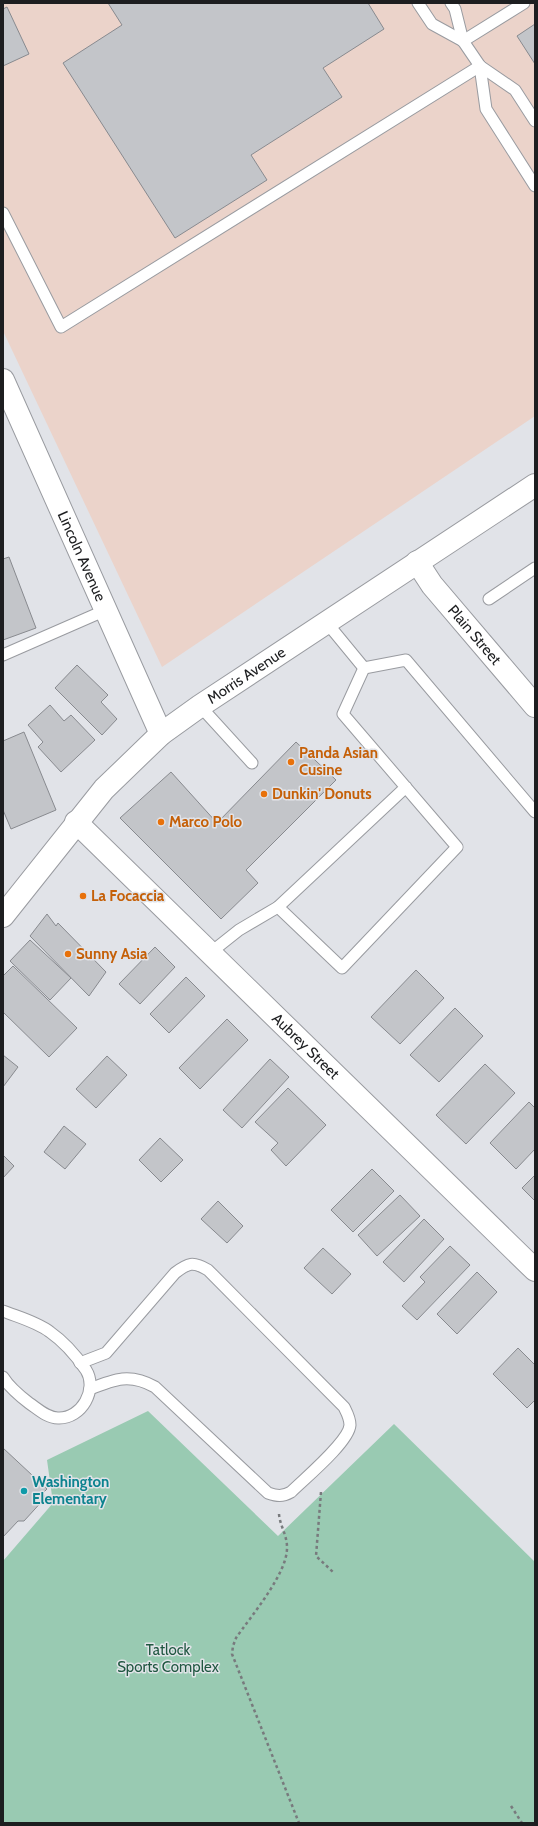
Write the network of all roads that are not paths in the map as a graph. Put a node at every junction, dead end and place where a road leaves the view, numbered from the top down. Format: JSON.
{"nodes":[{"id":1,"x":418,"y":3,"type":"edge"},
{"id":2,"x":451,"y":3,"type":"edge"},
{"id":3,"x":524,"y":3,"type":"edge"},
{"id":4,"x":463,"y":41,"type":"junction"},
{"id":5,"x":480,"y":66,"type":"junction"},
{"id":6,"x":535,"y":121,"type":"edge"},
{"id":7,"x":535,"y":186,"type":"edge"},
{"id":8,"x":3,"y":213,"type":"edge"},
{"id":9,"x":3,"y":380,"type":"edge"},
{"id":10,"x":535,"y":485,"type":"edge"},
{"id":11,"x":417,"y":562,"type":"junction"},
{"id":12,"x":535,"y":568,"type":"edge"},
{"id":13,"x":488,"y":599,"type":"dead end"},
{"id":14,"x":106,"y":610,"type":"junction"},
{"id":15,"x":327,"y":623,"type":"junction"},
{"id":16,"x":3,"y":655,"type":"edge"},
{"id":17,"x":364,"y":668,"type":"junction"},
{"id":18,"x":200,"y":706,"type":"junction"},
{"id":19,"x":535,"y":706,"type":"edge"},
{"id":20,"x":161,"y":734,"type":"junction"},
{"id":21,"x":252,"y":763,"type":"dead end"},
{"id":22,"x":406,"y":787,"type":"junction"},
{"id":23,"x":535,"y":812,"type":"edge"},
{"id":24,"x":76,"y":822,"type":"junction"},
{"id":25,"x":278,"y":907,"type":"junction"},
{"id":26,"x":3,"y":916,"type":"edge"},
{"id":27,"x":210,"y":953,"type":"junction"},
{"id":28,"x":535,"y":1270,"type":"edge"},
{"id":29,"x":3,"y":1311,"type":"edge"},
{"id":30,"x":80,"y":1363,"type":"junction"},
{"id":31,"x":3,"y":1377,"type":"edge"},
{"id":32,"x":90,"y":1389,"type":"junction"}],
"edges":[{"from":1,"to":4,"type":"lane"},
{"from":2,"to":4,"type":"lane"},
{"from":3,"to":4,"type":"lane"},
{"from":4,"to":5,"type":"lane"},
{"from":5,"to":6,"type":"lane"},
{"from":5,"to":7,"type":"lane"},
{"from":5,"to":8,"type":"lane"},
{"from":9,"to":14,"type":"street","name":"Lincoln Avenue"},
{"from":10,"to":11,"type":"street","name":"Morris Avenue"},
{"from":11,"to":15,"type":"street","name":"Morris Avenue"},
{"from":11,"to":19,"type":"street","name":"Plain Street"},
{"from":12,"to":13,"type":"lane"},
{"from":14,"to":16,"type":"lane"},
{"from":14,"to":20,"type":"street","name":"Lincoln Avenue"},
{"from":15,"to":17,"type":"lane"},
{"from":15,"to":18,"type":"street","name":"Morris Avenue"},
{"from":17,"to":22,"type":"lane"},
{"from":17,"to":23,"type":"lane"},
{"from":18,"to":20,"type":"street","name":"Morris Avenue"},
{"from":18,"to":21,"type":"lane"},
{"from":20,"to":24,"type":"street","name":"Morris Avenue"},
{"from":22,"to":25,"type":"lane"},
{"from":22,"to":25,"type":"lane"},
{"from":24,"to":26,"type":"street","name":"Morris Avenue"},
{"from":24,"to":27,"type":"street","name":"Aubrey Street"},
{"from":25,"to":27,"type":"lane"},
{"from":27,"to":28,"type":"street","name":"Aubrey Street"},
{"from":29,"to":30,"type":"lane"},
{"from":30,"to":32,"type":"lane"},
{"from":30,"to":32,"type":"lane"},
{"from":31,"to":32,"type":"lane"}]}
